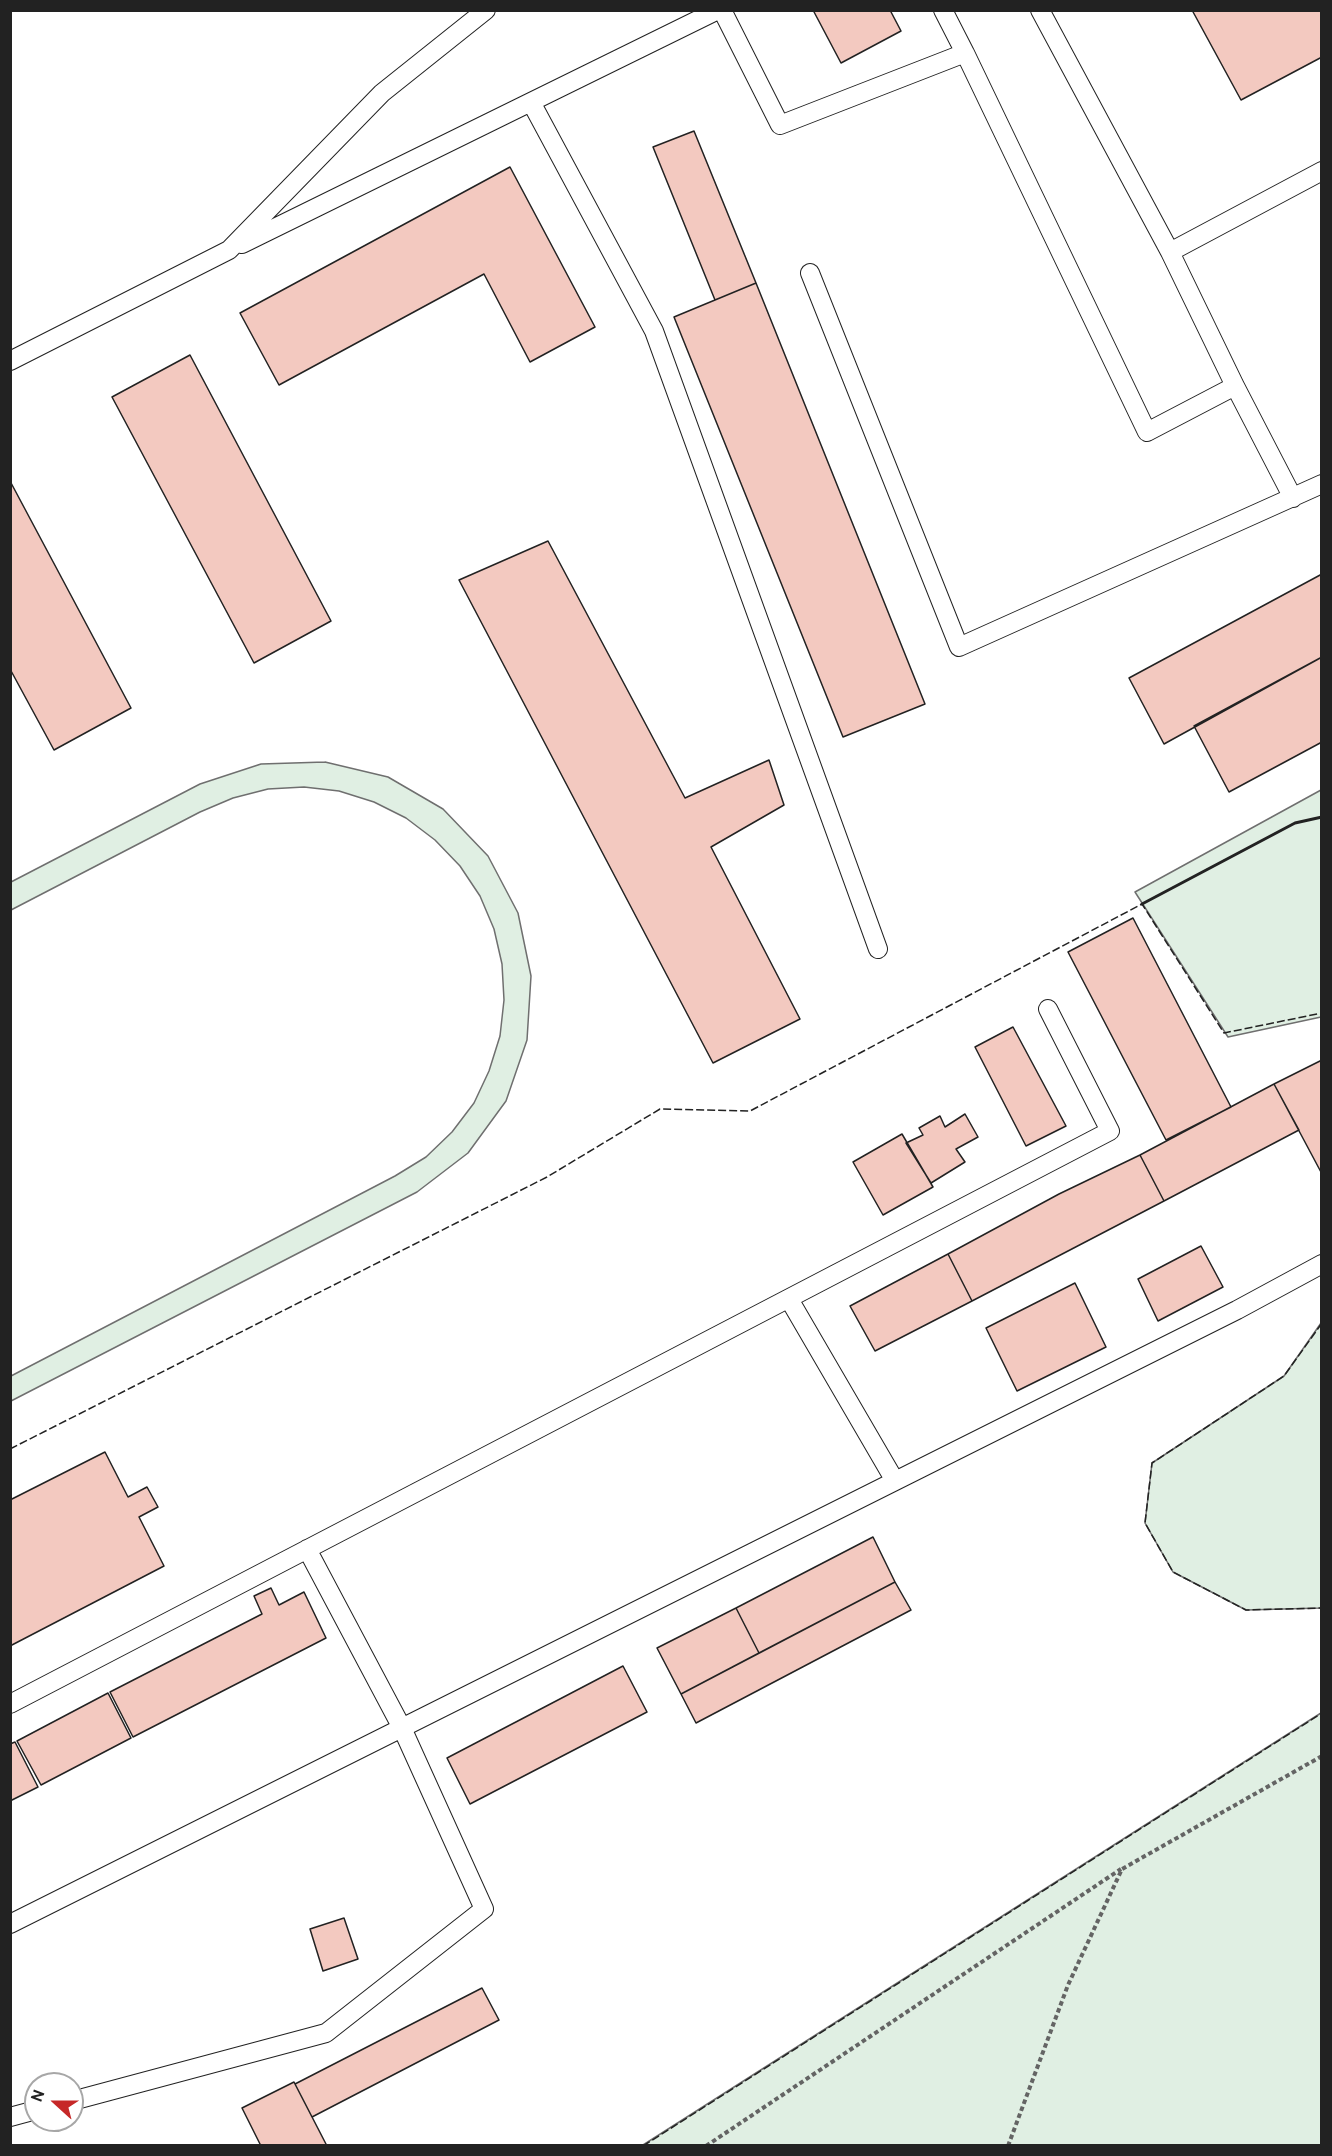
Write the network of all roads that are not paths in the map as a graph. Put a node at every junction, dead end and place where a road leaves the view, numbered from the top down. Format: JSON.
{"nodes":[{"id":1,"x":486,"y":10,"type":"edge"},
{"id":2,"x":720,"y":10,"type":"edge"},
{"id":3,"x":943,"y":10,"type":"edge"},
{"id":4,"x":1040,"y":10,"type":"edge"},
{"id":5,"x":965,"y":53,"type":"junction"},
{"id":6,"x":531,"y":102,"type":"junction"},
{"id":7,"x":1322,"y":171,"type":"edge"},
{"id":8,"x":229,"y":250,"type":"junction"},
{"id":9,"x":1170,"y":252,"type":"junction"},
{"id":10,"x":810,"y":273,"type":"dead end"},
{"id":11,"x":10,"y":361,"type":"edge"},
{"id":12,"x":1235,"y":386,"type":"junction"},
{"id":13,"x":1322,"y":484,"type":"edge"},
{"id":14,"x":1293,"y":498,"type":"junction"},
{"id":15,"x":878,"y":949,"type":"dead end"},
{"id":16,"x":1048,"y":1009,"type":"dead end"},
{"id":17,"x":1322,"y":1264,"type":"edge"},
{"id":18,"x":789,"y":1299,"type":"junction"},
{"id":19,"x":895,"y":1481,"type":"junction"},
{"id":20,"x":307,"y":1549,"type":"junction"},
{"id":21,"x":10,"y":1704,"type":"edge"},
{"id":22,"x":402,"y":1728,"type":"junction"},
{"id":23,"x":10,"y":1924,"type":"edge"},
{"id":24,"x":84,"y":2098,"type":"edge"}],
"edges":[{"from":1,"to":8,"type":"lane"},
{"from":2,"to":5,"type":"lane"},
{"from":2,"to":6,"type":"lane"},
{"from":3,"to":5,"type":"lane"},
{"from":4,"to":9,"type":"lane"},
{"from":5,"to":12,"type":"lane"},
{"from":6,"to":8,"type":"lane"},
{"from":6,"to":15,"type":"lane"},
{"from":7,"to":9,"type":"lane"},
{"from":8,"to":11,"type":"lane"},
{"from":9,"to":12,"type":"lane"},
{"from":10,"to":14,"type":"lane"},
{"from":12,"to":14,"type":"lane"},
{"from":13,"to":14,"type":"lane"},
{"from":16,"to":18,"type":"lane"},
{"from":17,"to":19,"type":"lane"},
{"from":18,"to":19,"type":"lane"},
{"from":18,"to":20,"type":"lane"},
{"from":19,"to":22,"type":"lane"},
{"from":20,"to":21,"type":"lane"},
{"from":20,"to":22,"type":"lane"},
{"from":22,"to":23,"type":"lane"},
{"from":22,"to":24,"type":"lane"}]}
